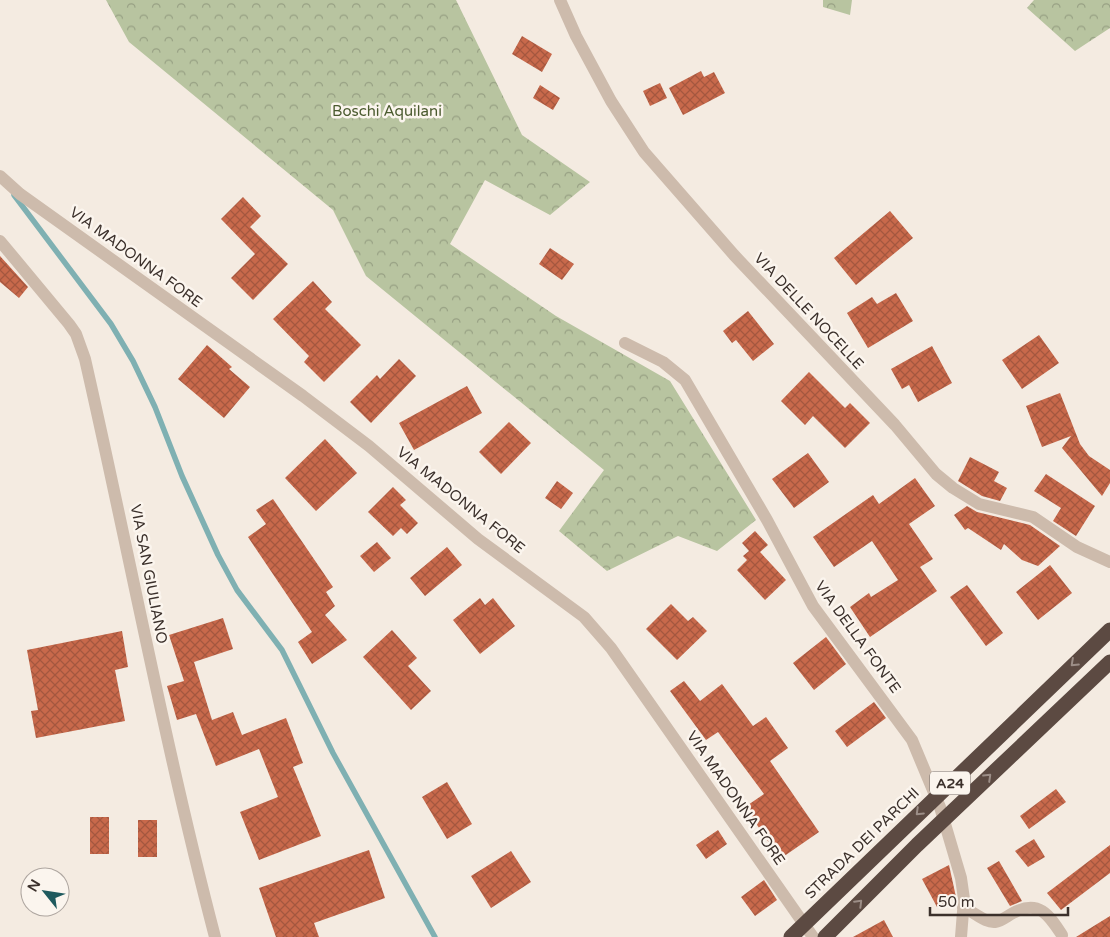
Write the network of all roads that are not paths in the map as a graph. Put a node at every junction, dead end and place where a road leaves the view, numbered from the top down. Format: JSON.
{"nodes":[{"id":1,"x":560,"y":0,"type":"edge"},
{"id":2,"x":0,"y":176,"type":"edge"},
{"id":3,"x":0,"y":241,"type":"edge"},
{"id":4,"x":624,"y":344,"type":"dead end"},
{"id":5,"x":1110,"y":562,"type":"edge"},
{"id":6,"x":1110,"y":630,"type":"edge"},
{"id":7,"x":1110,"y":662,"type":"edge"},
{"id":8,"x":963,"y":908,"type":"junction"},
{"id":9,"x":1062,"y":935,"type":"dead end"},
{"id":10,"x":215,"y":937,"type":"edge"},
{"id":11,"x":791,"y":937,"type":"edge"},
{"id":12,"x":813,"y":937,"type":"edge"},
{"id":13,"x":825,"y":937,"type":"edge"},
{"id":14,"x":961,"y":937,"type":"edge"}],
"edges":[{"from":1,"to":5,"type":"street","name":"VIA DELLE NOCELLE"},
{"from":2,"to":12,"type":"street","name":"VIA MADONNA FORE"},
{"from":3,"to":10,"type":"street","name":"VIA SAN GIULIANO"},
{"from":4,"to":8,"type":"street","name":"VIA DELLA FONTE"},
{"from":6,"to":11,"type":"highway","name":"STRADA DEI PARCHI","number":"A24","one_way":true},
{"from":13,"to":7,"type":"highway","number":"A24","one_way":true},
{"from":8,"to":9,"type":"street"},
{"from":8,"to":14,"type":"street","name":"VIA DELLA FONTE"}]}
